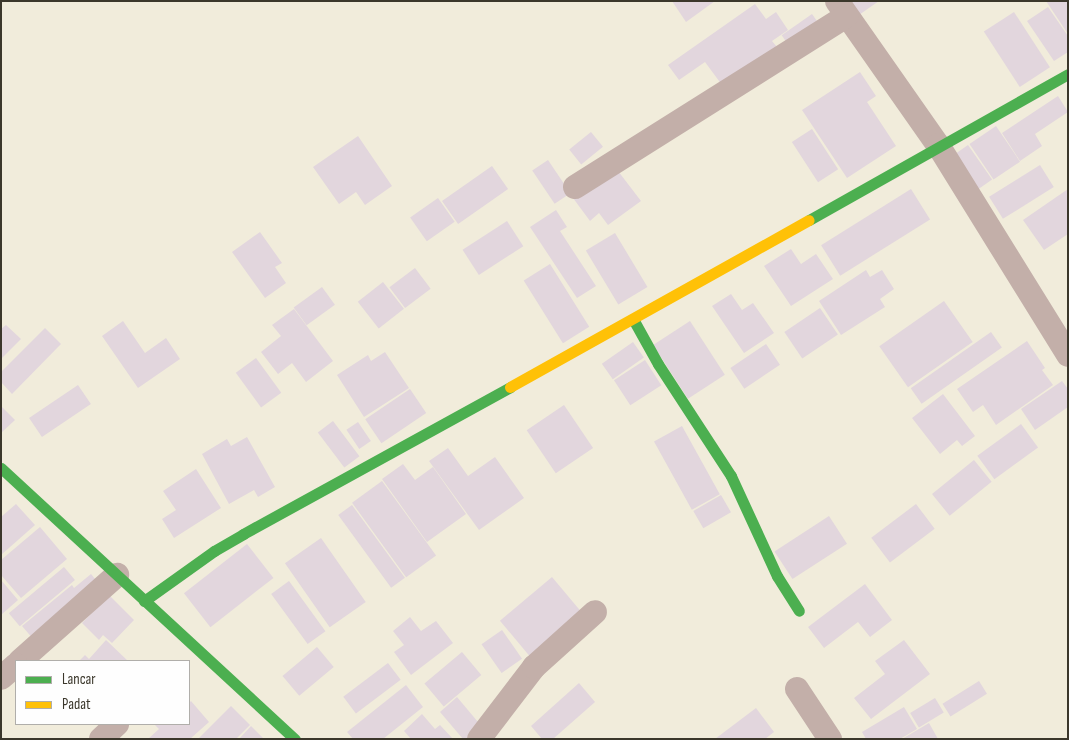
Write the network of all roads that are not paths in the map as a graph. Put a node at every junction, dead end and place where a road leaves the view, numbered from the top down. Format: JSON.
{"nodes":[{"id":1,"x":842,"y":9,"type":"edge"},
{"id":2,"x":1068,"y":74,"type":"edge"},
{"id":3,"x":938,"y":145,"type":"junction"},
{"id":4,"x":575,"y":187,"type":"dead end"},
{"id":5,"x":633,"y":319,"type":"junction"},
{"id":6,"x":1068,"y":355,"type":"edge"},
{"id":7,"x":1,"y":468,"type":"edge"},
{"id":8,"x":117,"y":575,"type":"junction"},
{"id":9,"x":144,"y":601,"type":"junction"},
{"id":10,"x":799,"y":611,"type":"dead end"},
{"id":11,"x":595,"y":612,"type":"dead end"},
{"id":12,"x":192,"y":656,"type":"edge"},
{"id":13,"x":21,"y":660,"type":"edge"},
{"id":14,"x":15,"y":666,"type":"edge"},
{"id":15,"x":1,"y":678,"type":"edge"},
{"id":16,"x":797,"y":689,"type":"dead end"},
{"id":17,"x":116,"y":725,"type":"edge"},
{"id":18,"x":101,"y":739,"type":"edge"},
{"id":19,"x":295,"y":739,"type":"edge"},
{"id":20,"x":479,"y":739,"type":"edge"},
{"id":21,"x":830,"y":739,"type":"edge"}],
"edges":[{"from":1,"to":3,"type":"street"},
{"from":1,"to":4,"type":"street"},
{"from":2,"to":3,"type":"street"},
{"from":3,"to":5,"type":"street"},
{"from":3,"to":6,"type":"street"},
{"from":5,"to":9,"type":"street"},
{"from":5,"to":10,"type":"street"},
{"from":7,"to":8,"type":"street"},
{"from":8,"to":9,"type":"street"},
{"from":8,"to":13,"type":"street"},
{"from":9,"to":12,"type":"street"},
{"from":11,"to":20,"type":"street"},
{"from":12,"to":19,"type":"street"},
{"from":14,"to":15,"type":"street"},
{"from":16,"to":21,"type":"street"},
{"from":17,"to":18,"type":"street"}]}
